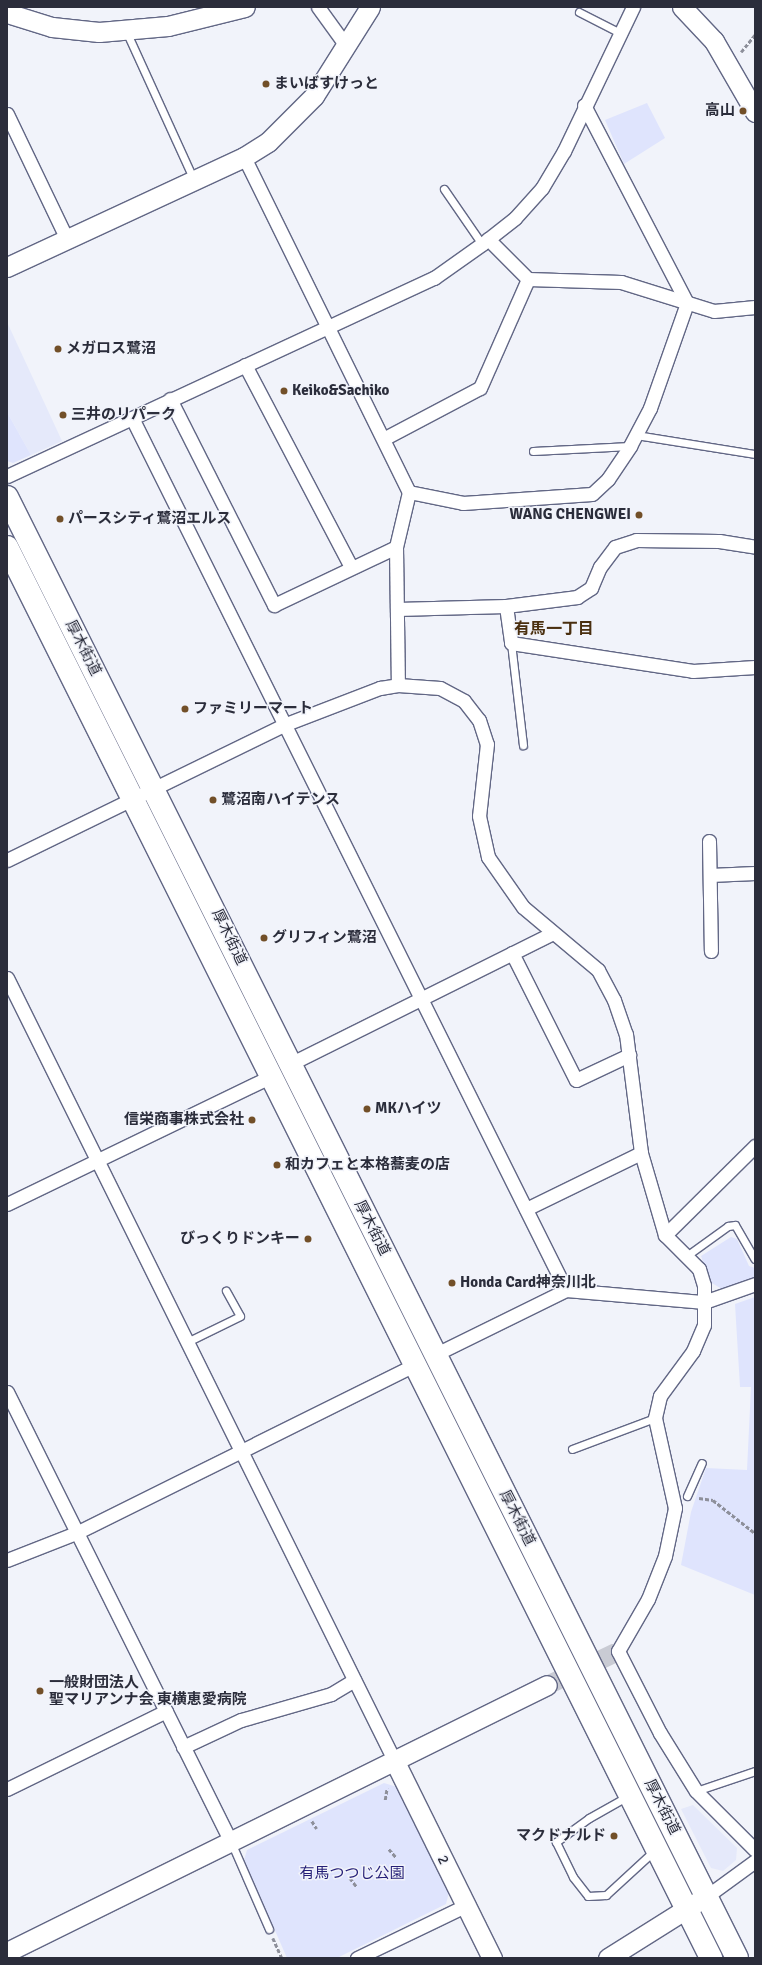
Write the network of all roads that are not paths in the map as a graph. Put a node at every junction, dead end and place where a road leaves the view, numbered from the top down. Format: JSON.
{"nodes":[{"id":1,"x":245,"y":7,"type":"edge"},
{"id":2,"x":318,"y":7,"type":"edge"},
{"id":3,"x":370,"y":7,"type":"edge"},
{"id":4,"x":634,"y":7,"type":"edge"},
{"id":5,"x":682,"y":7,"type":"edge"},
{"id":6,"x":579,"y":12,"type":"dead end"},
{"id":7,"x":7,"y":13,"type":"edge"},
{"id":8,"x":126,"y":31,"type":"junction"},
{"id":9,"x":620,"y":33,"type":"junction"},
{"id":10,"x":347,"y":47,"type":"junction"},
{"id":11,"x":584,"y":105,"type":"junction"},
{"id":12,"x":755,"y":112,"type":"edge"},
{"id":13,"x":7,"y":114,"type":"edge"},
{"id":14,"x":244,"y":157,"type":"junction"},
{"id":15,"x":194,"y":180,"type":"junction"},
{"id":16,"x":444,"y":189,"type":"dead end"},
{"id":17,"x":67,"y":239,"type":"junction"},
{"id":18,"x":485,"y":242,"type":"junction"},
{"id":19,"x":7,"y":267,"type":"edge"},
{"id":20,"x":528,"y":279,"type":"junction"},
{"id":21,"x":687,"y":303,"type":"junction"},
{"id":22,"x":755,"y":307,"type":"edge"},
{"id":23,"x":329,"y":327,"type":"junction"},
{"id":24,"x":245,"y":365,"type":"junction"},
{"id":25,"x":170,"y":399,"type":"junction"},
{"id":26,"x":132,"y":418,"type":"junction"},
{"id":27,"x":385,"y":438,"type":"junction"},
{"id":28,"x":633,"y":441,"type":"junction"},
{"id":29,"x":532,"y":451,"type":"dead end"},
{"id":30,"x":755,"y":454,"type":"edge"},
{"id":31,"x":7,"y":476,"type":"edge"},
{"id":32,"x":409,"y":492,"type":"junction"},
{"id":33,"x":7,"y":498,"type":"edge"},
{"id":34,"x":7,"y":547,"type":"edge"},
{"id":35,"x":396,"y":547,"type":"junction"},
{"id":36,"x":755,"y":547,"type":"edge"},
{"id":37,"x":351,"y":567,"type":"junction"},
{"id":38,"x":506,"y":606,"type":"junction"},
{"id":39,"x":397,"y":609,"type":"junction"},
{"id":40,"x":511,"y":643,"type":"junction"},
{"id":41,"x":755,"y":667,"type":"edge"},
{"id":42,"x":398,"y":685,"type":"junction"},
{"id":43,"x":286,"y":724,"type":"junction"},
{"id":44,"x":522,"y":745,"type":"dead end"},
{"id":45,"x":153,"y":788,"type":"junction"},
{"id":46,"x":132,"y":798,"type":"junction"},
{"id":47,"x":709,"y":842,"type":"dead end"},
{"id":48,"x":7,"y":860,"type":"edge"},
{"id":49,"x":755,"y":873,"type":"edge"},
{"id":50,"x":710,"y":875,"type":"junction"},
{"id":51,"x":551,"y":934,"type":"junction"},
{"id":52,"x":711,"y":951,"type":"dead end"},
{"id":53,"x":512,"y":954,"type":"junction"},
{"id":54,"x":7,"y":978,"type":"edge"},
{"id":55,"x":421,"y":999,"type":"junction"},
{"id":56,"x":629,"y":1055,"type":"junction"},
{"id":57,"x":290,"y":1064,"type":"junction"},
{"id":58,"x":272,"y":1076,"type":"junction"},
{"id":59,"x":755,"y":1146,"type":"edge"},
{"id":60,"x":641,"y":1153,"type":"junction"},
{"id":61,"x":97,"y":1160,"type":"junction"},
{"id":62,"x":7,"y":1204,"type":"edge"},
{"id":63,"x":526,"y":1209,"type":"junction"},
{"id":64,"x":665,"y":1235,"type":"junction"},
{"id":65,"x":685,"y":1257,"type":"junction"},
{"id":66,"x":755,"y":1260,"type":"edge"},
{"id":67,"x":755,"y":1284,"type":"edge"},
{"id":68,"x":566,"y":1290,"type":"junction"},
{"id":69,"x":226,"y":1291,"type":"dead end"},
{"id":70,"x":704,"y":1302,"type":"junction"},
{"id":71,"x":187,"y":1342,"type":"junction"},
{"id":72,"x":436,"y":1354,"type":"junction"},
{"id":73,"x":416,"y":1364,"type":"junction"},
{"id":74,"x":7,"y":1392,"type":"edge"},
{"id":75,"x":656,"y":1418,"type":"junction"},
{"id":76,"x":240,"y":1449,"type":"junction"},
{"id":77,"x":572,"y":1449,"type":"dead end"},
{"id":78,"x":702,"y":1463,"type":"dead end"},
{"id":79,"x":687,"y":1496,"type":"road end"},
{"id":80,"x":76,"y":1533,"type":"junction"},
{"id":81,"x":7,"y":1560,"type":"edge"},
{"id":82,"x":354,"y":1680,"type":"junction"},
{"id":83,"x":547,"y":1685,"type":"tunnel mouth"},
{"id":84,"x":166,"y":1711,"type":"junction"},
{"id":85,"x":184,"y":1747,"type":"junction"},
{"id":86,"x":395,"y":1762,"type":"junction"},
{"id":87,"x":755,"y":1771,"type":"edge"},
{"id":88,"x":7,"y":1789,"type":"edge"},
{"id":89,"x":696,"y":1791,"type":"junction"},
{"id":90,"x":630,"y":1795,"type":"junction"},
{"id":91,"x":231,"y":1842,"type":"junction"},
{"id":92,"x":656,"y":1848,"type":"junction"},
{"id":93,"x":755,"y":1850,"type":"edge"},
{"id":94,"x":755,"y":1861,"type":"edge"},
{"id":95,"x":707,"y":1896,"type":"junction"},
{"id":96,"x":465,"y":1906,"type":"junction"},
{"id":97,"x":686,"y":1909,"type":"junction"},
{"id":98,"x":269,"y":1929,"type":"road end"},
{"id":99,"x":7,"y":1952,"type":"edge"},
{"id":100,"x":357,"y":1958,"type":"edge"},
{"id":101,"x":492,"y":1958,"type":"edge"},
{"id":102,"x":608,"y":1958,"type":"edge"},
{"id":103,"x":711,"y":1958,"type":"edge"},
{"id":104,"x":737,"y":1958,"type":"edge"}],
"edges":[{"from":1,"to":8,"type":"street"},
{"from":2,"to":10,"type":"street"},
{"from":3,"to":10,"type":"street"},
{"from":4,"to":9,"type":"street"},
{"from":5,"to":12,"type":"street"},
{"from":6,"to":9,"type":"lane"},
{"from":7,"to":8,"type":"street"},
{"from":8,"to":15,"type":"lane"},
{"from":9,"to":11,"type":"street"},
{"from":10,"to":14,"type":"street"},
{"from":11,"to":18,"type":"street"},
{"from":11,"to":21,"type":"street"},
{"from":13,"to":17,"type":"street"},
{"from":14,"to":15,"type":"street"},
{"from":14,"to":23,"type":"street"},
{"from":15,"to":17,"type":"street"},
{"from":16,"to":18,"type":"lane"},
{"from":17,"to":19,"type":"street"},
{"from":18,"to":20,"type":"street"},
{"from":18,"to":23,"type":"street"},
{"from":20,"to":21,"type":"street"},
{"from":20,"to":27,"type":"street"},
{"from":21,"to":22,"type":"street"},
{"from":21,"to":28,"type":"street"},
{"from":23,"to":24,"type":"street"},
{"from":23,"to":27,"type":"street"},
{"from":24,"to":25,"type":"street"},
{"from":24,"to":37,"type":"street"},
{"from":25,"to":26,"type":"street"},
{"from":25,"to":37,"type":"street"},
{"from":26,"to":31,"type":"street"},
{"from":26,"to":43,"type":"street"},
{"from":27,"to":32,"type":"street"},
{"from":28,"to":29,"type":"lane"},
{"from":28,"to":30,"type":"lane"},
{"from":28,"to":32,"type":"street"},
{"from":32,"to":35,"type":"street"},
{"from":33,"to":45,"type":"highway","name":"厚木街道"},
{"from":34,"to":46,"type":"highway","name":"厚木街道"},
{"from":35,"to":37,"type":"street"},
{"from":35,"to":39,"type":"street"},
{"from":36,"to":38,"type":"street"},
{"from":38,"to":39,"type":"street"},
{"from":38,"to":40,"type":"street"},
{"from":39,"to":42,"type":"street"},
{"from":40,"to":41,"type":"street"},
{"from":40,"to":44,"type":"lane"},
{"from":42,"to":43,"type":"street"},
{"from":42,"to":51,"type":"street"},
{"from":43,"to":45,"type":"street"},
{"from":43,"to":55,"type":"street"},
{"from":45,"to":46,"type":"street"},
{"from":45,"to":57,"type":"highway","name":"厚木街道"},
{"from":46,"to":48,"type":"street"},
{"from":46,"to":58,"type":"highway","name":"厚木街道"},
{"from":47,"to":50,"type":"street"},
{"from":49,"to":50,"type":"street"},
{"from":50,"to":52,"type":"street"},
{"from":51,"to":53,"type":"street"},
{"from":51,"to":56,"type":"street"},
{"from":53,"to":55,"type":"street"},
{"from":53,"to":56,"type":"street"},
{"from":54,"to":61,"type":"street"},
{"from":55,"to":57,"type":"street"},
{"from":55,"to":63,"type":"street"},
{"from":56,"to":60,"type":"street"},
{"from":57,"to":72,"type":"highway","name":"厚木街道"},
{"from":58,"to":61,"type":"street"},
{"from":58,"to":73,"type":"highway","name":"厚木街道"},
{"from":59,"to":64,"type":"street"},
{"from":60,"to":63,"type":"street"},
{"from":60,"to":64,"type":"street"},
{"from":61,"to":62,"type":"street"},
{"from":61,"to":71,"type":"street"},
{"from":63,"to":68,"type":"street"},
{"from":64,"to":65,"type":"street"},
{"from":65,"to":66,"type":"lane"},
{"from":65,"to":70,"type":"street"},
{"from":67,"to":70,"type":"street"},
{"from":68,"to":70,"type":"street"},
{"from":68,"to":72,"type":"street"},
{"from":69,"to":71,"type":"lane"},
{"from":70,"to":75,"type":"street"},
{"from":71,"to":76,"type":"street"},
{"from":72,"to":95,"type":"highway","name":"厚木街道"},
{"from":73,"to":76,"type":"street"},
{"from":73,"to":90,"type":"highway","name":"厚木街道"},
{"from":74,"to":80,"type":"street"},
{"from":75,"to":77,"type":"lane"},
{"from":75,"to":89,"type":"street"},
{"from":76,"to":80,"type":"street"},
{"from":76,"to":82,"type":"street"},
{"from":78,"to":79,"type":"lane"},
{"from":80,"to":81,"type":"street"},
{"from":80,"to":84,"type":"street"},
{"from":82,"to":85,"type":"street"},
{"from":82,"to":86,"type":"street"},
{"from":83,"to":86,"type":"street"},
{"from":84,"to":85,"type":"street"},
{"from":84,"to":88,"type":"street"},
{"from":85,"to":91,"type":"street"},
{"from":86,"to":91,"type":"street"},
{"from":86,"to":96,"type":"street","name":"2"},
{"from":87,"to":89,"type":"lane"},
{"from":89,"to":93,"type":"street"},
{"from":90,"to":92,"type":"highway","name":"厚木街道"},
{"from":90,"to":92,"type":"lane"},
{"from":91,"to":98,"type":"lane"},
{"from":91,"to":99,"type":"street"},
{"from":92,"to":97,"type":"highway","name":"厚木街道"},
{"from":94,"to":95,"type":"street"},
{"from":95,"to":97,"type":"street"},
{"from":95,"to":104,"type":"highway","name":"厚木街道"},
{"from":96,"to":100,"type":"street"},
{"from":96,"to":101,"type":"street","name":"2"},
{"from":97,"to":102,"type":"street"},
{"from":97,"to":103,"type":"highway","name":"厚木街道"}]}
